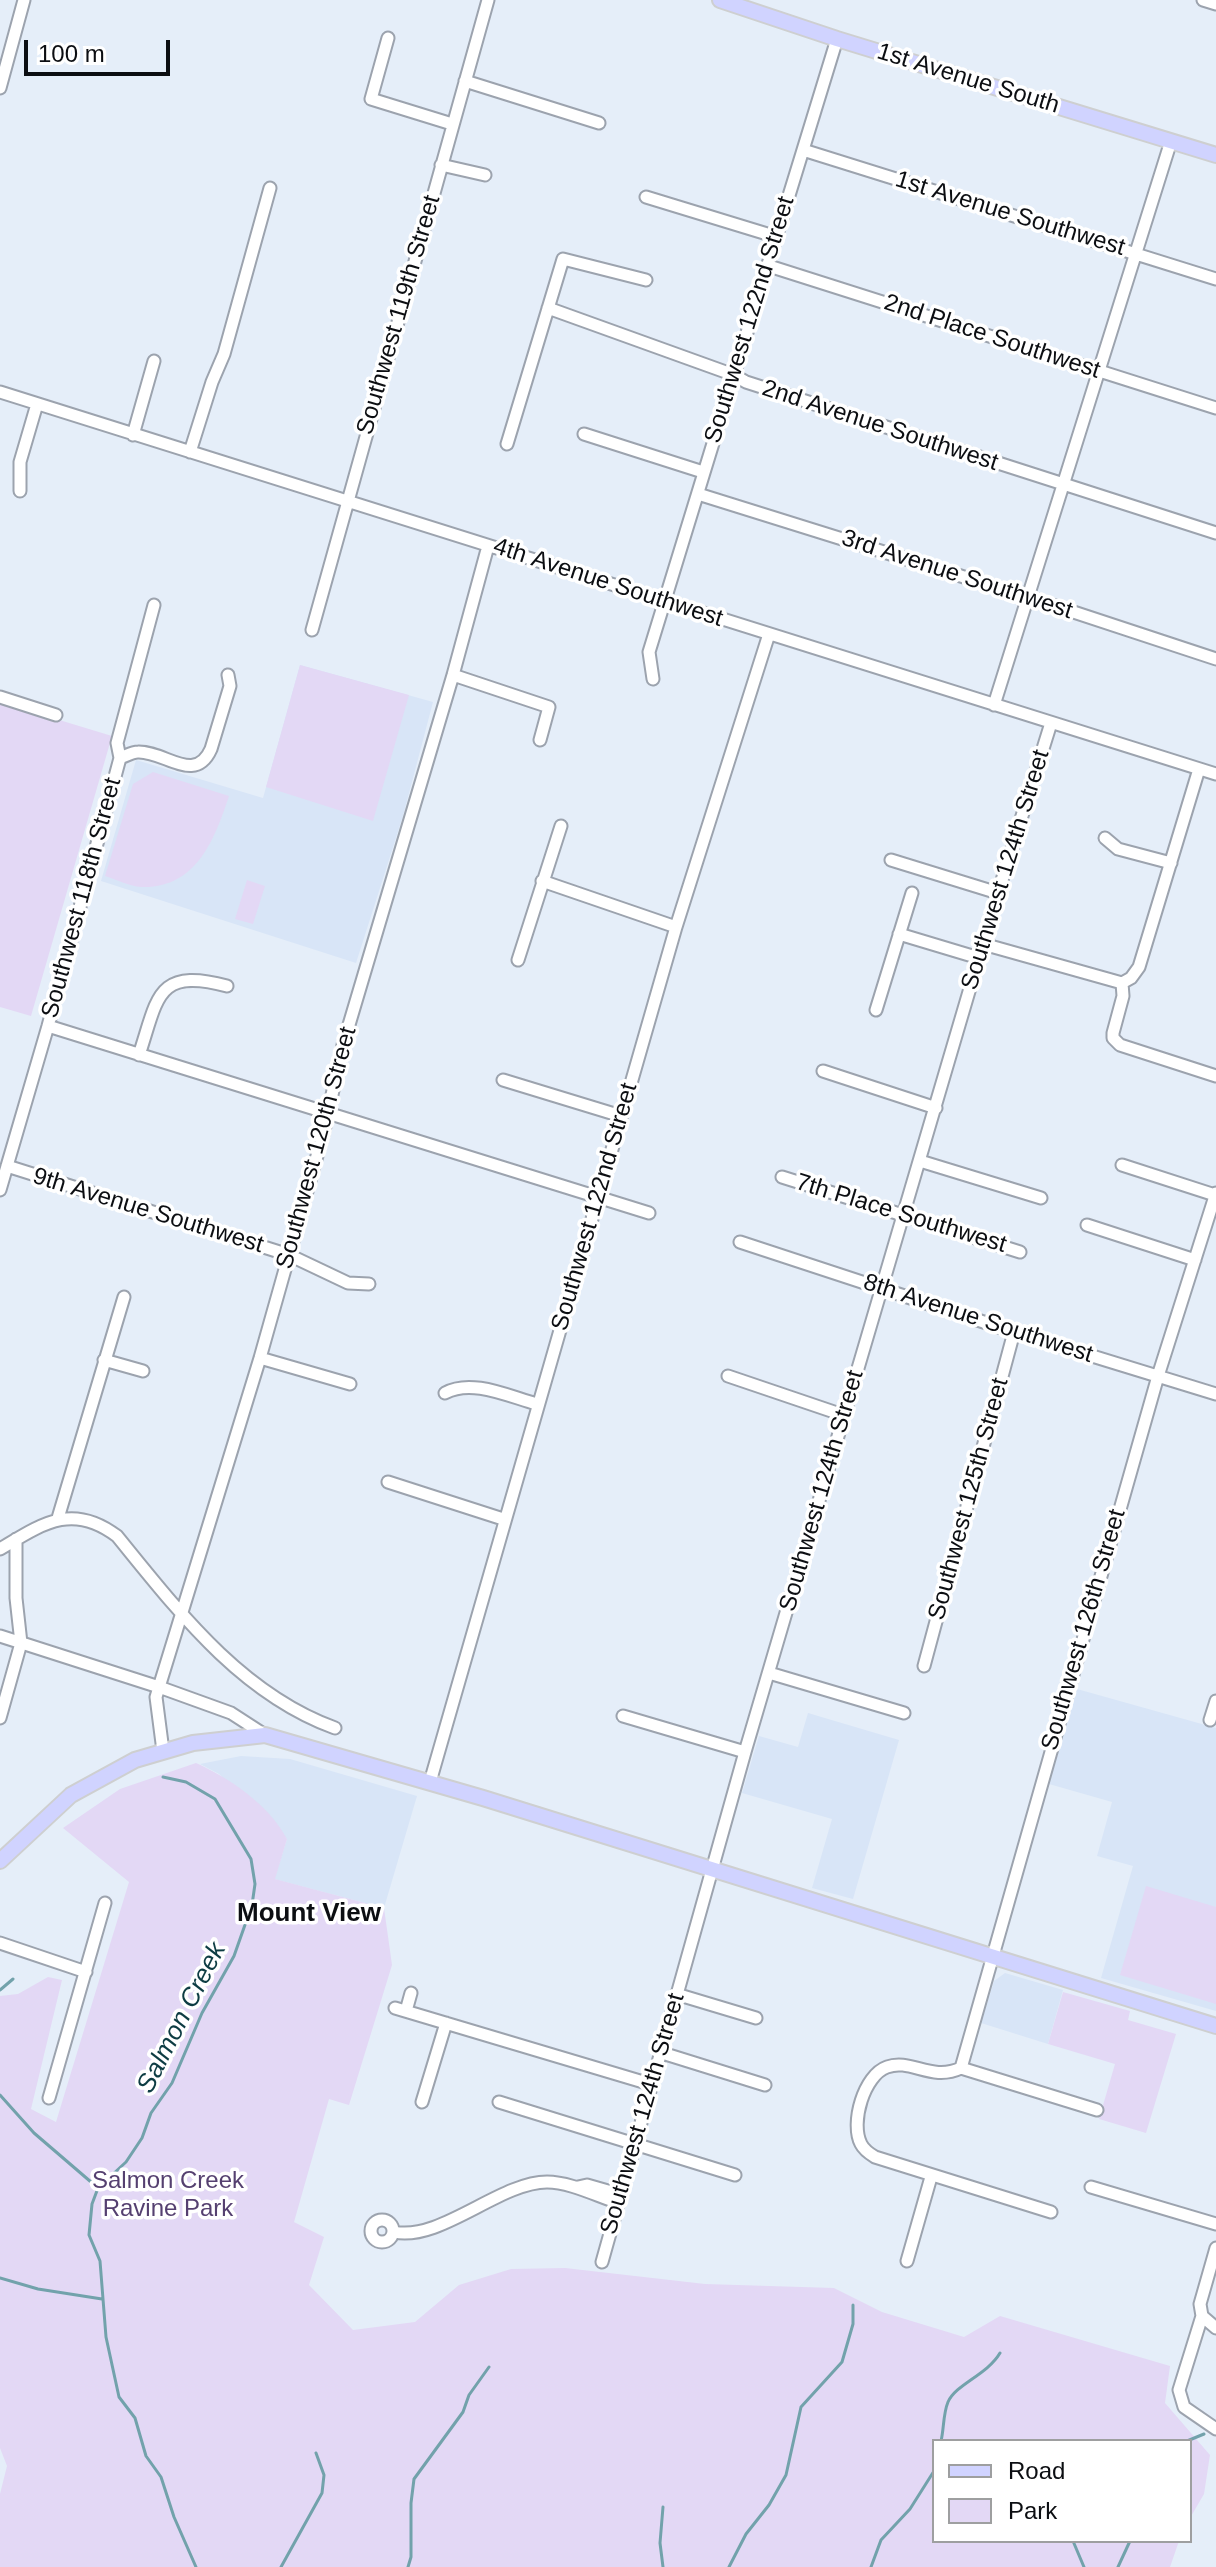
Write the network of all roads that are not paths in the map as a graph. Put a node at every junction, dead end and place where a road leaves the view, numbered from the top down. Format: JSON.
{"nodes":[{"id":1,"x":24,"y":0,"type":"edge"},
{"id":2,"x":488,"y":0,"type":"edge"},
{"id":3,"x":720,"y":0,"type":"edge"},
{"id":4,"x":1203,"y":0,"type":"edge"},
{"id":5,"x":1216,"y":4,"type":"edge"},
{"id":6,"x":388,"y":38,"type":"dead end"},
{"id":7,"x":837,"y":39,"type":"junction"},
{"id":8,"x":465,"y":81,"type":"junction"},
{"id":9,"x":0,"y":88,"type":"edge"},
{"id":10,"x":599,"y":123,"type":"dead end"},
{"id":11,"x":452,"y":124,"type":"junction"},
{"id":12,"x":1171,"y":141,"type":"junction"},
{"id":13,"x":803,"y":150,"type":"junction"},
{"id":14,"x":1216,"y":155,"type":"edge"},
{"id":15,"x":441,"y":165,"type":"junction"},
{"id":16,"x":485,"y":175,"type":"dead end"},
{"id":17,"x":270,"y":188,"type":"dead end"},
{"id":18,"x":646,"y":197,"type":"dead end"},
{"id":19,"x":777,"y":237,"type":"junction"},
{"id":20,"x":1136,"y":253,"type":"junction"},
{"id":21,"x":769,"y":266,"type":"junction"},
{"id":22,"x":1216,"y":279,"type":"edge"},
{"id":23,"x":646,"y":280,"type":"dead end"},
{"id":24,"x":548,"y":308,"type":"junction"},
{"id":25,"x":154,"y":361,"type":"dead end"},
{"id":26,"x":1099,"y":370,"type":"junction"},
{"id":27,"x":734,"y":375,"type":"junction"},
{"id":28,"x":0,"y":392,"type":"edge"},
{"id":29,"x":37,"y":404,"type":"junction"},
{"id":30,"x":1216,"y":408,"type":"edge"},
{"id":31,"x":584,"y":434,"type":"dead end"},
{"id":32,"x":133,"y":435,"type":"junction"},
{"id":33,"x":507,"y":444,"type":"dead end"},
{"id":34,"x":190,"y":452,"type":"junction"},
{"id":35,"x":703,"y":472,"type":"junction"},
{"id":36,"x":1063,"y":486,"type":"junction"},
{"id":37,"x":20,"y":491,"type":"dead end"},
{"id":38,"x":698,"y":494,"type":"junction"},
{"id":39,"x":347,"y":502,"type":"junction"},
{"id":40,"x":1216,"y":533,"type":"edge"},
{"id":41,"x":488,"y":546,"type":"junction"},
{"id":42,"x":1028,"y":597,"type":"junction"},
{"id":43,"x":665,"y":602,"type":"junction"},
{"id":44,"x":154,"y":605,"type":"dead end"},
{"id":45,"x":312,"y":630,"type":"dead end"},
{"id":46,"x":769,"y":634,"type":"junction"},
{"id":47,"x":1216,"y":659,"type":"edge"},
{"id":48,"x":228,"y":675,"type":"dead end"},
{"id":49,"x":453,"y":675,"type":"junction"},
{"id":50,"x":653,"y":679,"type":"dead end"},
{"id":51,"x":0,"y":697,"type":"edge"},
{"id":52,"x":994,"y":705,"type":"junction"},
{"id":53,"x":56,"y":715,"type":"dead end"},
{"id":54,"x":1051,"y":723,"type":"junction"},
{"id":55,"x":540,"y":740,"type":"dead end"},
{"id":56,"x":120,"y":758,"type":"junction"},
{"id":57,"x":1199,"y":769,"type":"junction"},
{"id":58,"x":1216,"y":774,"type":"edge"},
{"id":59,"x":561,"y":826,"type":"dead end"},
{"id":60,"x":1105,"y":838,"type":"dead end"},
{"id":61,"x":891,"y":860,"type":"dead end"},
{"id":62,"x":1171,"y":863,"type":"junction"},
{"id":63,"x":542,"y":881,"type":"junction"},
{"id":64,"x":912,"y":893,"type":"dead end"},
{"id":65,"x":998,"y":893,"type":"junction"},
{"id":66,"x":676,"y":927,"type":"junction"},
{"id":67,"x":899,"y":934,"type":"junction"},
{"id":68,"x":983,"y":944,"type":"junction"},
{"id":69,"x":979,"y":958,"type":"junction"},
{"id":70,"x":518,"y":960,"type":"dead end"},
{"id":71,"x":1122,"y":983,"type":"junction"},
{"id":72,"x":227,"y":986,"type":"dead end"},
{"id":73,"x":876,"y":1010,"type":"dead end"},
{"id":74,"x":48,"y":1026,"type":"junction"},
{"id":75,"x":139,"y":1055,"type":"junction"},
{"id":76,"x":823,"y":1071,"type":"dead end"},
{"id":77,"x":1216,"y":1076,"type":"edge"},
{"id":78,"x":503,"y":1080,"type":"dead end"},
{"id":79,"x":936,"y":1108,"type":"junction"},
{"id":80,"x":328,"y":1115,"type":"junction"},
{"id":81,"x":621,"y":1116,"type":"junction"},
{"id":82,"x":920,"y":1161,"type":"junction"},
{"id":83,"x":1122,"y":1165,"type":"dead end"},
{"id":84,"x":7,"y":1166,"type":"junction"},
{"id":85,"x":782,"y":1177,"type":"dead end"},
{"id":86,"x":0,"y":1190,"type":"edge"},
{"id":87,"x":1216,"y":1194,"type":"edge"},
{"id":88,"x":598,"y":1198,"type":"junction"},
{"id":89,"x":1041,"y":1198,"type":"dead end"},
{"id":90,"x":649,"y":1213,"type":"dead end"},
{"id":91,"x":904,"y":1216,"type":"junction"},
{"id":92,"x":1087,"y":1225,"type":"dead end"},
{"id":93,"x":740,"y":1242,"type":"dead end"},
{"id":94,"x":1020,"y":1252,"type":"dead end"},
{"id":95,"x":289,"y":1255,"type":"junction"},
{"id":96,"x":1195,"y":1260,"type":"junction"},
{"id":97,"x":369,"y":1284,"type":"dead end"},
{"id":98,"x":882,"y":1289,"type":"junction"},
{"id":99,"x":124,"y":1297,"type":"dead end"},
{"id":100,"x":1014,"y":1332,"type":"junction"},
{"id":101,"x":260,"y":1358,"type":"junction"},
{"id":102,"x":104,"y":1360,"type":"junction"},
{"id":103,"x":143,"y":1371,"type":"dead end"},
{"id":104,"x":728,"y":1376,"type":"dead end"},
{"id":105,"x":1158,"y":1376,"type":"junction"},
{"id":106,"x":350,"y":1384,"type":"dead end"},
{"id":107,"x":445,"y":1393,"type":"dead end"},
{"id":108,"x":1216,"y":1394,"type":"edge"},
{"id":109,"x":537,"y":1404,"type":"junction"},
{"id":110,"x":843,"y":1415,"type":"junction"},
{"id":111,"x":388,"y":1482,"type":"dead end"},
{"id":112,"x":58,"y":1518,"type":"junction"},
{"id":113,"x":503,"y":1519,"type":"junction"},
{"id":114,"x":16,"y":1539,"type":"junction"},
{"id":115,"x":0,"y":1549,"type":"edge"},
{"id":116,"x":182,"y":1616,"type":"junction"},
{"id":117,"x":0,"y":1636,"type":"edge"},
{"id":118,"x":21,"y":1643,"type":"junction"},
{"id":119,"x":924,"y":1666,"type":"dead end"},
{"id":120,"x":769,"y":1673,"type":"junction"},
{"id":121,"x":159,"y":1687,"type":"junction"},
{"id":122,"x":1216,"y":1701,"type":"edge"},
{"id":123,"x":904,"y":1713,"type":"dead end"},
{"id":124,"x":623,"y":1716,"type":"dead end"},
{"id":125,"x":0,"y":1718,"type":"edge"},
{"id":126,"x":1210,"y":1720,"type":"dead end"},
{"id":127,"x":335,"y":1728,"type":"dead end"},
{"id":128,"x":265,"y":1735,"type":"junction"},
{"id":129,"x":163,"y":1751,"type":"junction"},
{"id":130,"x":745,"y":1752,"type":"junction"},
{"id":131,"x":430,"y":1782,"type":"junction"},
{"id":132,"x":0,"y":1861,"type":"edge"},
{"id":133,"x":713,"y":1868,"type":"junction"},
{"id":134,"x":105,"y":1903,"type":"dead end"},
{"id":135,"x":0,"y":1943,"type":"edge"},
{"id":136,"x":992,"y":1955,"type":"junction"},
{"id":137,"x":86,"y":1972,"type":"junction"},
{"id":138,"x":411,"y":1993,"type":"dead end"},
{"id":139,"x":676,"y":1994,"type":"junction"},
{"id":140,"x":756,"y":2018,"type":"dead end"},
{"id":141,"x":446,"y":2023,"type":"junction"},
{"id":142,"x":1216,"y":2026,"type":"edge"},
{"id":143,"x":659,"y":2052,"type":"junction"},
{"id":144,"x":961,"y":2068,"type":"junction"},
{"id":145,"x":650,"y":2084,"type":"junction"},
{"id":146,"x":765,"y":2085,"type":"dead end"},
{"id":147,"x":49,"y":2098,"type":"dead end"},
{"id":148,"x":422,"y":2102,"type":"dead end"},
{"id":149,"x":499,"y":2102,"type":"dead end"},
{"id":150,"x":1097,"y":2110,"type":"dead end"},
{"id":151,"x":636,"y":2145,"type":"junction"},
{"id":152,"x":735,"y":2175,"type":"dead end"},
{"id":153,"x":931,"y":2177,"type":"junction"},
{"id":154,"x":1091,"y":2187,"type":"dead end"},
{"id":155,"x":620,"y":2199,"type":"junction"},
{"id":156,"x":1051,"y":2212,"type":"dead end"},
{"id":157,"x":1216,"y":2224,"type":"edge"},
{"id":158,"x":394,"y":2232,"type":"dead end"},
{"id":159,"x":1216,"y":2248,"type":"edge"},
{"id":160,"x":907,"y":2261,"type":"dead end"},
{"id":161,"x":602,"y":2262,"type":"dead end"},
{"id":162,"x":1202,"y":2316,"type":"junction"},
{"id":163,"x":1216,"y":2328,"type":"edge"},
{"id":164,"x":1216,"y":2429,"type":"edge"}],
"edges":[{"from":1,"to":9,"type":"street"},
{"from":2,"to":8,"type":"street","name":"Southwest 119th Street"},
{"from":3,"to":7,"type":"main road","name":"1st Avenue South"},
{"from":4,"to":5,"type":"street"},
{"from":6,"to":11,"type":"street"},
{"from":7,"to":12,"type":"main road","name":"1st Avenue South"},
{"from":7,"to":13,"type":"street","name":"Southwest 122nd Street"},
{"from":8,"to":10,"type":"street"},
{"from":8,"to":11,"type":"street","name":"Southwest 119th Street"},
{"from":11,"to":15,"type":"street","name":"Southwest 119th Street"},
{"from":12,"to":14,"type":"main road","name":"1st Avenue South"},
{"from":12,"to":20,"type":"street"},
{"from":13,"to":19,"type":"street","name":"Southwest 122nd Street"},
{"from":13,"to":20,"type":"street","name":"1st Avenue Southwest"},
{"from":15,"to":16,"type":"street"},
{"from":15,"to":39,"type":"street","name":"Southwest 119th Street"},
{"from":17,"to":34,"type":"street"},
{"from":18,"to":19,"type":"street"},
{"from":19,"to":21,"type":"street","name":"Southwest 122nd Street"},
{"from":20,"to":22,"type":"street","name":"1st Avenue Southwest"},
{"from":20,"to":26,"type":"street"},
{"from":21,"to":26,"type":"street","name":"2nd Place Southwest"},
{"from":21,"to":27,"type":"street","name":"Southwest 122nd Street"},
{"from":23,"to":24,"type":"street"},
{"from":24,"to":27,"type":"street","name":"2nd Avenue Southwest"},
{"from":24,"to":33,"type":"street"},
{"from":25,"to":32,"type":"street"},
{"from":26,"to":30,"type":"street","name":"2nd Place Southwest"},
{"from":26,"to":36,"type":"street"},
{"from":27,"to":35,"type":"street","name":"Southwest 122nd Street"},
{"from":27,"to":36,"type":"street","name":"2nd Avenue Southwest"},
{"from":28,"to":29,"type":"street","name":"4th Avenue Southwest"},
{"from":29,"to":32,"type":"street","name":"4th Avenue Southwest"},
{"from":29,"to":37,"type":"street"},
{"from":31,"to":35,"type":"street"},
{"from":32,"to":34,"type":"street","name":"4th Avenue Southwest"},
{"from":34,"to":39,"type":"street","name":"4th Avenue Southwest"},
{"from":35,"to":38,"type":"street","name":"Southwest 122nd Street"},
{"from":36,"to":40,"type":"street","name":"2nd Avenue Southwest"},
{"from":36,"to":42,"type":"street"},
{"from":38,"to":42,"type":"street","name":"3rd Avenue Southwest"},
{"from":38,"to":43,"type":"street","name":"Southwest 122nd Street"},
{"from":39,"to":41,"type":"street","name":"4th Avenue Southwest"},
{"from":39,"to":45,"type":"street","name":"Southwest 119th Street"},
{"from":41,"to":43,"type":"street","name":"4th Avenue Southwest"},
{"from":41,"to":49,"type":"street","name":"Southwest 120th Street"},
{"from":42,"to":47,"type":"street","name":"3rd Avenue Southwest"},
{"from":42,"to":52,"type":"street"},
{"from":43,"to":46,"type":"street","name":"4th Avenue Southwest"},
{"from":43,"to":50,"type":"street","name":"Southwest 122nd Street"},
{"from":44,"to":56,"type":"street","name":"Southwest 118th Street"},
{"from":46,"to":52,"type":"street","name":"4th Avenue Southwest"},
{"from":46,"to":66,"type":"street","name":"Southwest 122nd Street"},
{"from":48,"to":56,"type":"street"},
{"from":49,"to":55,"type":"street"},
{"from":49,"to":80,"type":"street","name":"Southwest 120th Street"},
{"from":51,"to":53,"type":"street"},
{"from":52,"to":54,"type":"street","name":"4th Avenue Southwest"},
{"from":54,"to":57,"type":"street","name":"4th Avenue Southwest"},
{"from":54,"to":65,"type":"street","name":"Southwest 124th Street"},
{"from":56,"to":74,"type":"street","name":"Southwest 118th Street"},
{"from":57,"to":58,"type":"street","name":"4th Avenue Southwest"},
{"from":57,"to":62,"type":"street"},
{"from":59,"to":63,"type":"street"},
{"from":60,"to":62,"type":"street"},
{"from":61,"to":65,"type":"street"},
{"from":62,"to":71,"type":"street"},
{"from":63,"to":66,"type":"street"},
{"from":63,"to":70,"type":"street"},
{"from":64,"to":67,"type":"street"},
{"from":65,"to":68,"type":"street","name":"Southwest 124th Street"},
{"from":66,"to":81,"type":"street","name":"Southwest 122nd Street"},
{"from":67,"to":69,"type":"street"},
{"from":67,"to":73,"type":"street"},
{"from":68,"to":69,"type":"street","name":"Southwest 124th Street"},
{"from":68,"to":71,"type":"street"},
{"from":69,"to":79,"type":"street","name":"Southwest 124th Street"},
{"from":71,"to":77,"type":"street"},
{"from":72,"to":75,"type":"street"},
{"from":74,"to":75,"type":"street"},
{"from":74,"to":84,"type":"street","name":"Southwest 118th Street"},
{"from":75,"to":80,"type":"street"},
{"from":76,"to":79,"type":"street"},
{"from":78,"to":81,"type":"street"},
{"from":79,"to":82,"type":"street","name":"Southwest 124th Street"},
{"from":80,"to":88,"type":"street"},
{"from":80,"to":95,"type":"street","name":"Southwest 120th Street"},
{"from":81,"to":88,"type":"street","name":"Southwest 122nd Street"},
{"from":82,"to":89,"type":"street"},
{"from":82,"to":91,"type":"street","name":"Southwest 124th Street"},
{"from":83,"to":87,"type":"street"},
{"from":84,"to":86,"type":"street","name":"Southwest 118th Street"},
{"from":84,"to":95,"type":"street","name":"9th Avenue Southwest"},
{"from":85,"to":91,"type":"street","name":"7th Place Southwest"},
{"from":87,"to":96,"type":"street","name":"Southwest 126th Street"},
{"from":88,"to":90,"type":"street"},
{"from":88,"to":109,"type":"street","name":"Southwest 122nd Street"},
{"from":91,"to":94,"type":"street","name":"7th Place Southwest"},
{"from":91,"to":98,"type":"street","name":"Southwest 124th Street"},
{"from":92,"to":96,"type":"street"},
{"from":93,"to":98,"type":"street","name":"8th Avenue Southwest"},
{"from":95,"to":97,"type":"street","name":"9th Avenue Southwest"},
{"from":95,"to":101,"type":"street","name":"Southwest 120th Street"},
{"from":96,"to":105,"type":"street","name":"Southwest 126th Street"},
{"from":98,"to":100,"type":"street","name":"8th Avenue Southwest"},
{"from":98,"to":110,"type":"street","name":"Southwest 124th Street"},
{"from":99,"to":102,"type":"street"},
{"from":100,"to":105,"type":"street","name":"8th Avenue Southwest"},
{"from":100,"to":119,"type":"street","name":"Southwest 125th Street"},
{"from":101,"to":106,"type":"street"},
{"from":101,"to":116,"type":"street","name":"Southwest 120th Street"},
{"from":102,"to":103,"type":"street"},
{"from":102,"to":112,"type":"street"},
{"from":104,"to":110,"type":"street"},
{"from":105,"to":108,"type":"street","name":"8th Avenue Southwest"},
{"from":105,"to":136,"type":"street","name":"Southwest 126th Street"},
{"from":107,"to":109,"type":"street"},
{"from":109,"to":113,"type":"street","name":"Southwest 122nd Street"},
{"from":110,"to":120,"type":"street","name":"Southwest 124th Street"},
{"from":111,"to":113,"type":"street"},
{"from":112,"to":114,"type":"street"},
{"from":112,"to":116,"type":"street"},
{"from":113,"to":131,"type":"street","name":"Southwest 122nd Street"},
{"from":114,"to":115,"type":"street"},
{"from":114,"to":118,"type":"street"},
{"from":116,"to":121,"type":"street","name":"Southwest 120th Street"},
{"from":116,"to":127,"type":"street"},
{"from":117,"to":118,"type":"street"},
{"from":118,"to":121,"type":"street"},
{"from":118,"to":125,"type":"street"},
{"from":120,"to":123,"type":"street"},
{"from":120,"to":130,"type":"street","name":"Southwest 124th Street"},
{"from":121,"to":128,"type":"street"},
{"from":121,"to":129,"type":"street","name":"Southwest 120th Street"},
{"from":122,"to":126,"type":"street"},
{"from":124,"to":130,"type":"street"},
{"from":128,"to":129,"type":"main road"},
{"from":128,"to":131,"type":"main road"},
{"from":129,"to":132,"type":"main road"},
{"from":130,"to":133,"type":"street","name":"Southwest 124th Street"},
{"from":131,"to":133,"type":"main road"},
{"from":133,"to":136,"type":"main road"},
{"from":133,"to":139,"type":"street","name":"Southwest 124th Street"},
{"from":134,"to":137,"type":"street"},
{"from":135,"to":137,"type":"street"},
{"from":136,"to":142,"type":"main road"},
{"from":136,"to":144,"type":"street","name":"Southwest 126th Street"},
{"from":137,"to":147,"type":"street"},
{"from":138,"to":141,"type":"street"},
{"from":139,"to":140,"type":"street"},
{"from":139,"to":143,"type":"street","name":"Southwest 124th Street"},
{"from":141,"to":145,"type":"street"},
{"from":141,"to":148,"type":"street"},
{"from":143,"to":145,"type":"street","name":"Southwest 124th Street"},
{"from":143,"to":146,"type":"street"},
{"from":144,"to":150,"type":"street"},
{"from":144,"to":153,"type":"street"},
{"from":145,"to":151,"type":"street","name":"Southwest 124th Street"},
{"from":149,"to":151,"type":"street"},
{"from":151,"to":152,"type":"street"},
{"from":151,"to":155,"type":"street","name":"Southwest 124th Street"},
{"from":153,"to":156,"type":"street"},
{"from":153,"to":160,"type":"street"},
{"from":154,"to":157,"type":"street"},
{"from":155,"to":158,"type":"street"},
{"from":155,"to":161,"type":"street","name":"Southwest 124th Street"},
{"from":159,"to":162,"type":"street"},
{"from":162,"to":163,"type":"street"},
{"from":162,"to":164,"type":"street"}]}
